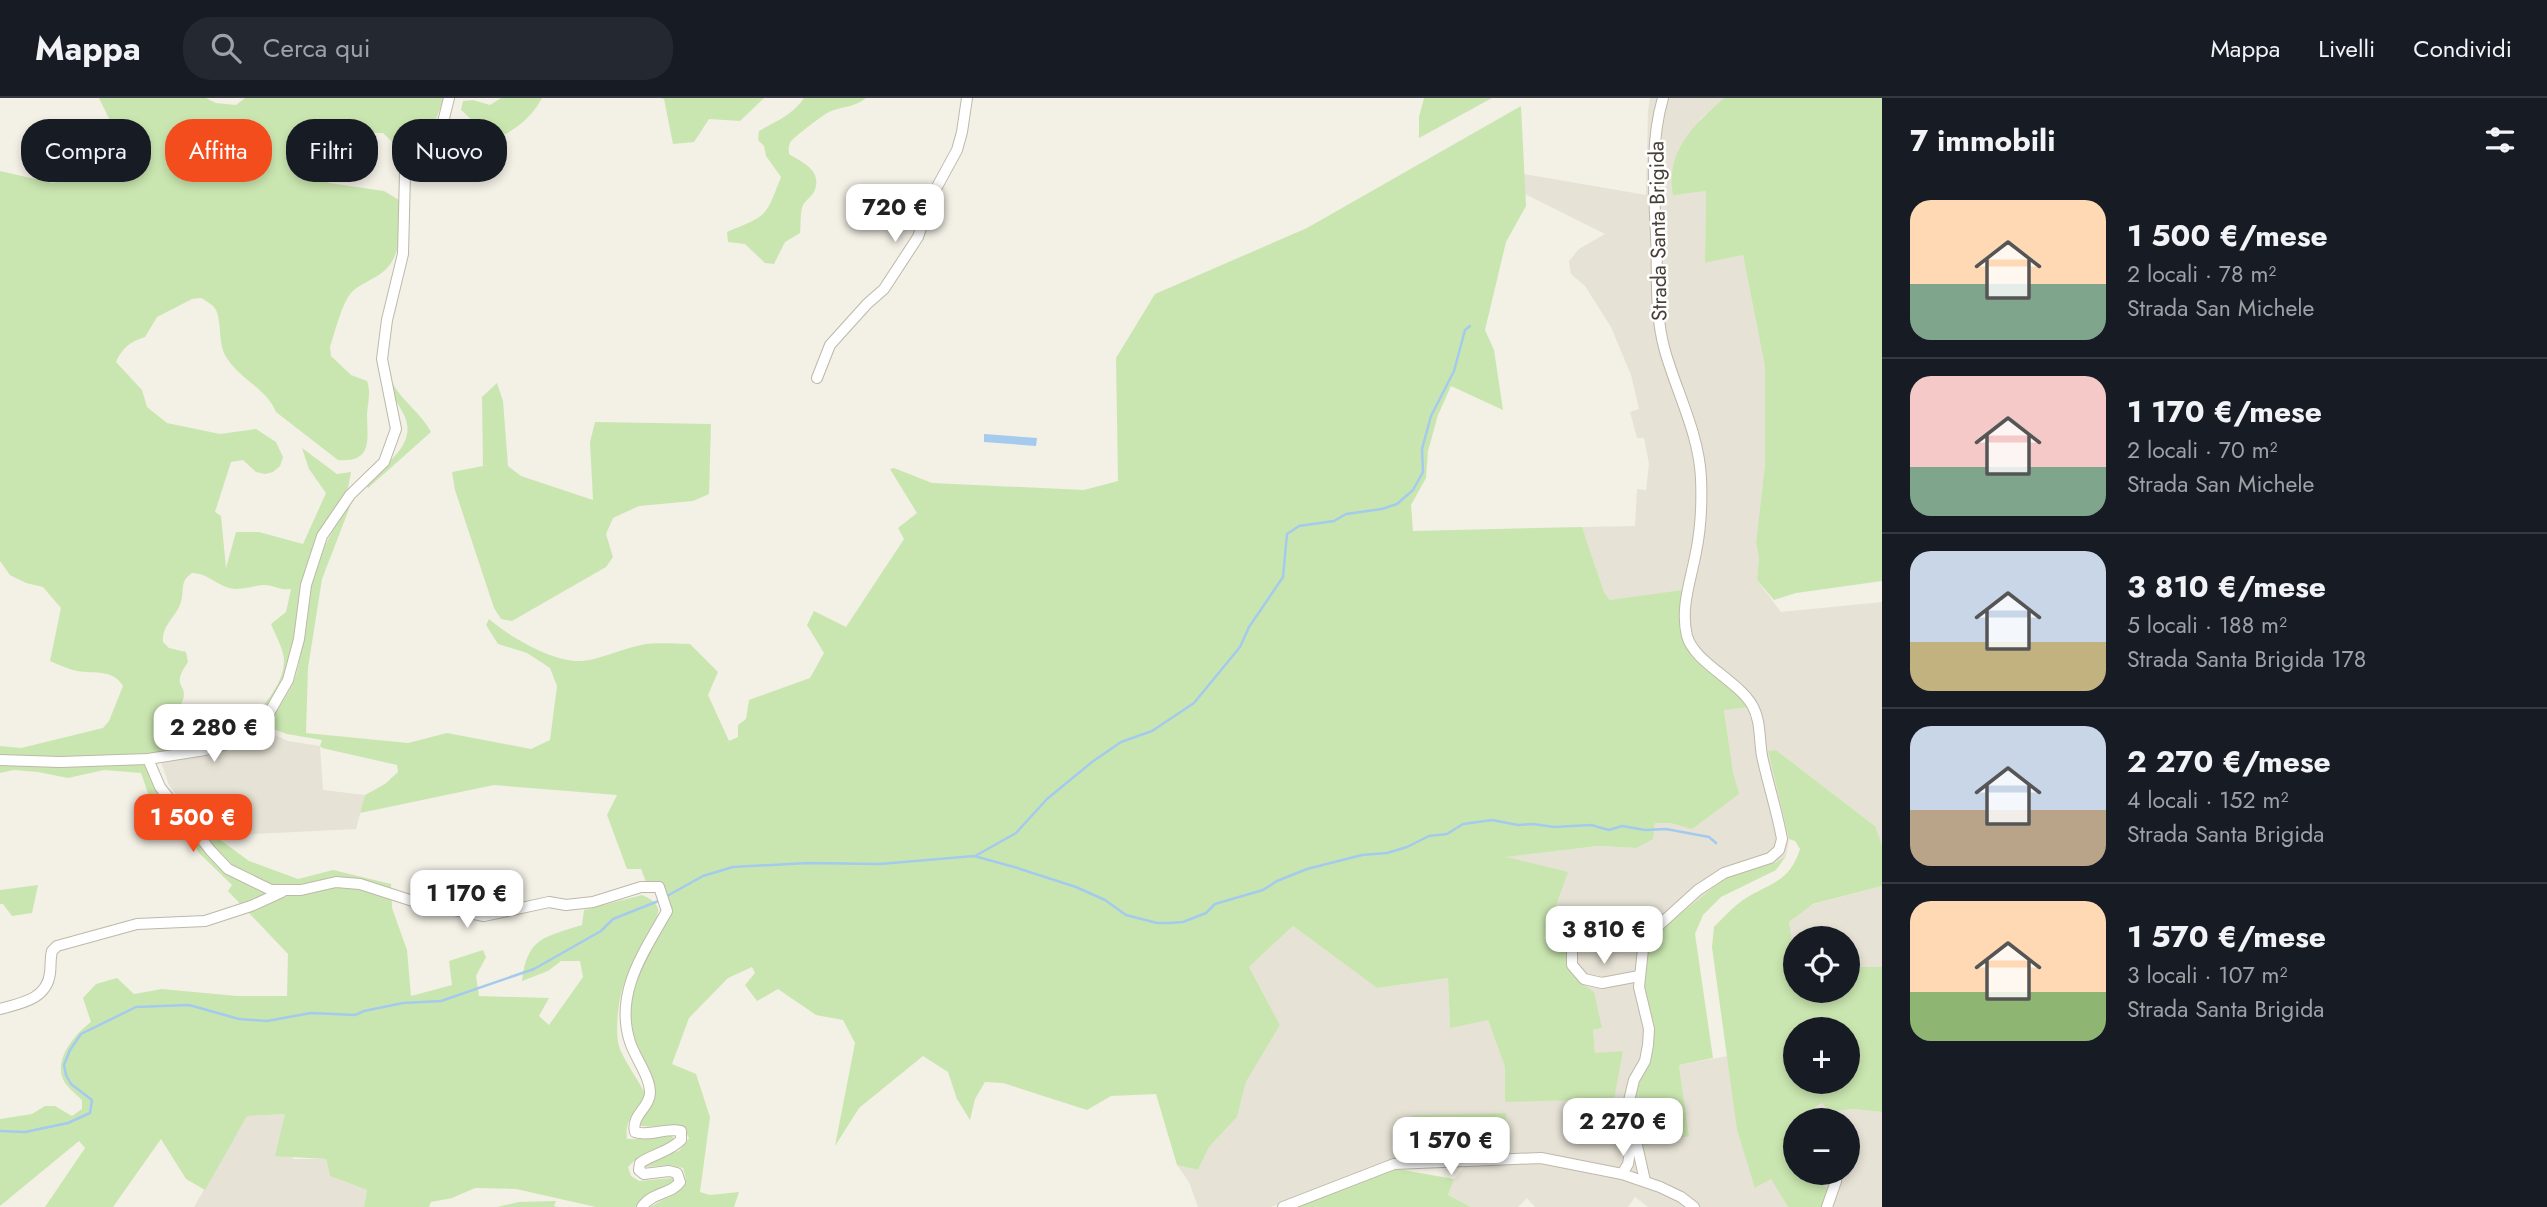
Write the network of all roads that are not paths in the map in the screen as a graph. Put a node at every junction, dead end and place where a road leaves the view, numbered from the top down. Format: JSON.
{"nodes":[{"id":1,"x":449,"y":98,"type":"edge"},
{"id":2,"x":967,"y":98,"type":"edge"},
{"id":3,"x":1662,"y":98,"type":"edge"},
{"id":4,"x":817,"y":378,"type":"dead end"},
{"id":5,"x":148,"y":759,"type":"junction"},
{"id":6,"x":0,"y":760,"type":"edge"},
{"id":7,"x":284,"y":891,"type":"junction"},
{"id":8,"x":1572,"y":945,"type":"dead end"},
{"id":9,"x":1639,"y":976,"type":"junction"},
{"id":10,"x":0,"y":1009,"type":"edge"},
{"id":11,"x":1634,"y":1129,"type":"junction"},
{"id":12,"x":1622,"y":1174,"type":"junction"},
{"id":13,"x":1645,"y":1181,"type":"junction"},
{"id":14,"x":1835,"y":1185,"type":"edge"},
{"id":15,"x":642,"y":1207,"type":"edge"},
{"id":16,"x":1283,"y":1207,"type":"edge"},
{"id":17,"x":1694,"y":1207,"type":"edge"},
{"id":18,"x":1827,"y":1207,"type":"edge"}],
"edges":[{"from":1,"to":5,"type":"street"},
{"from":2,"to":4,"type":"street"},
{"from":3,"to":9,"type":"street","name":"Strada Santa Brigida"},
{"from":5,"to":6,"type":"street"},
{"from":5,"to":7,"type":"street"},
{"from":7,"to":10,"type":"street"},
{"from":7,"to":15,"type":"street"},
{"from":8,"to":9,"type":"street"},
{"from":9,"to":11,"type":"street","name":"Strada Santa Brigida"},
{"from":11,"to":12,"type":"street","name":"Strada Santa Brigida"},
{"from":11,"to":13,"type":"street","name":"Strada Santa Brigida"},
{"from":12,"to":13,"type":"street"},
{"from":12,"to":16,"type":"street"},
{"from":13,"to":17,"type":"street"},
{"from":14,"to":18,"type":"street"}]}
